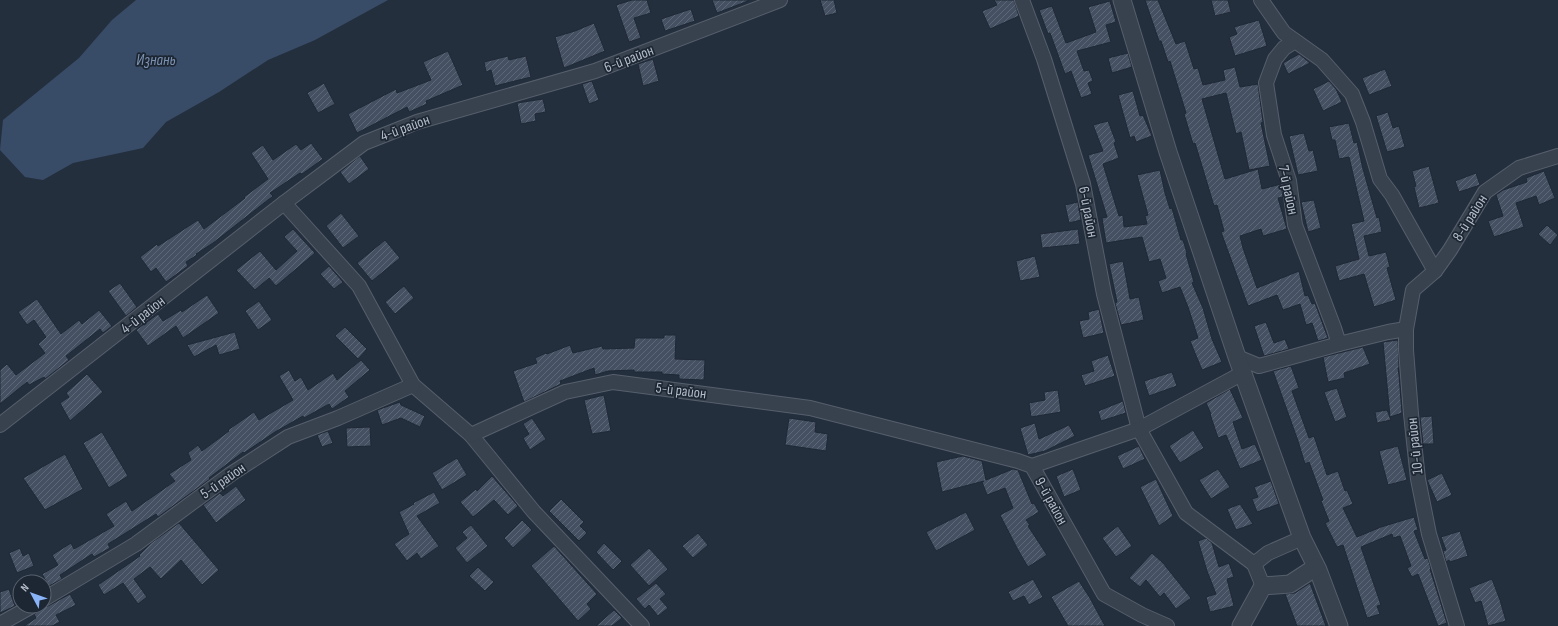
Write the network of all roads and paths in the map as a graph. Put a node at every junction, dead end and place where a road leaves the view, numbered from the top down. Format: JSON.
{"nodes":[{"id":1,"x":780,"y":0,"type":"edge"},
{"id":2,"x":1022,"y":0,"type":"edge"},
{"id":3,"x":1122,"y":0,"type":"edge"},
{"id":4,"x":1261,"y":0,"type":"edge"},
{"id":5,"x":1294,"y":41,"type":"junction"},
{"id":6,"x":474,"y":106,"type":"joint"},
{"id":7,"x":1558,"y":156,"type":"edge"},
{"id":8,"x":284,"y":203,"type":"junction"},
{"id":9,"x":1434,"y":271,"type":"junction"},
{"id":10,"x":1406,"y":329,"type":"junction"},
{"id":11,"x":1339,"y":344,"type":"junction"},
{"id":12,"x":1237,"y":357,"type":"junction"},
{"id":13,"x":1243,"y":373,"type":"junction"},
{"id":14,"x":413,"y":385,"type":"junction"},
{"id":15,"x":0,"y":425,"type":"edge"},
{"id":16,"x":1139,"y":429,"type":"junction"},
{"id":17,"x":899,"y":430,"type":"joint"},
{"id":18,"x":471,"y":435,"type":"junction"},
{"id":19,"x":1032,"y":466,"type":"junction"},
{"id":20,"x":1302,"y":538,"type":"junction"},
{"id":21,"x":1254,"y":564,"type":"junction"},
{"id":22,"x":1316,"y":567,"type":"junction"},
{"id":23,"x":1263,"y":586,"type":"junction"},
{"id":24,"x":52,"y":594,"type":"edge"},
{"id":25,"x":18,"y":614,"type":"edge"},
{"id":26,"x":0,"y":624,"type":"edge"},
{"id":27,"x":642,"y":626,"type":"edge"},
{"id":28,"x":1167,"y":626,"type":"edge"},
{"id":29,"x":1241,"y":626,"type":"edge"},
{"id":30,"x":1339,"y":626,"type":"edge"},
{"id":31,"x":1457,"y":626,"type":"edge"}],
"edges":[{"from":1,"to":6,"type":"street","name":"6-й район"},
{"from":2,"to":16,"type":"street","name":"6-й район"},
{"from":3,"to":12,"type":"street"},
{"from":4,"to":5,"type":"street"},
{"from":5,"to":9,"type":"street"},
{"from":5,"to":11,"type":"street","name":"7-й район"},
{"from":6,"to":8,"type":"street","name":"4-й район"},
{"from":7,"to":9,"type":"street","name":"8-й район"},
{"from":8,"to":14,"type":"street"},
{"from":8,"to":15,"type":"street","name":"4-й район"},
{"from":9,"to":10,"type":"street","name":"10-й район"},
{"from":10,"to":11,"type":"street"},
{"from":10,"to":31,"type":"street","name":"10-й район"},
{"from":11,"to":12,"type":"street"},
{"from":12,"to":13,"type":"street"},
{"from":13,"to":16,"type":"street"},
{"from":13,"to":20,"type":"street"},
{"from":14,"to":18,"type":"street"},
{"from":14,"to":24,"type":"street","name":"5-й район"},
{"from":16,"to":19,"type":"street"},
{"from":16,"to":21,"type":"street","name":"6-й район"},
{"from":17,"to":18,"type":"street","name":"5-й район"},
{"from":17,"to":19,"type":"street","name":"9-й район"},
{"from":18,"to":27,"type":"street"},
{"from":19,"to":28,"type":"street","name":"9-й район"},
{"from":20,"to":21,"type":"street"},
{"from":20,"to":22,"type":"street"},
{"from":21,"to":23,"type":"street"},
{"from":22,"to":23,"type":"street"},
{"from":22,"to":30,"type":"street"},
{"from":23,"to":29,"type":"street"},
{"from":25,"to":26,"type":"street"}]}
